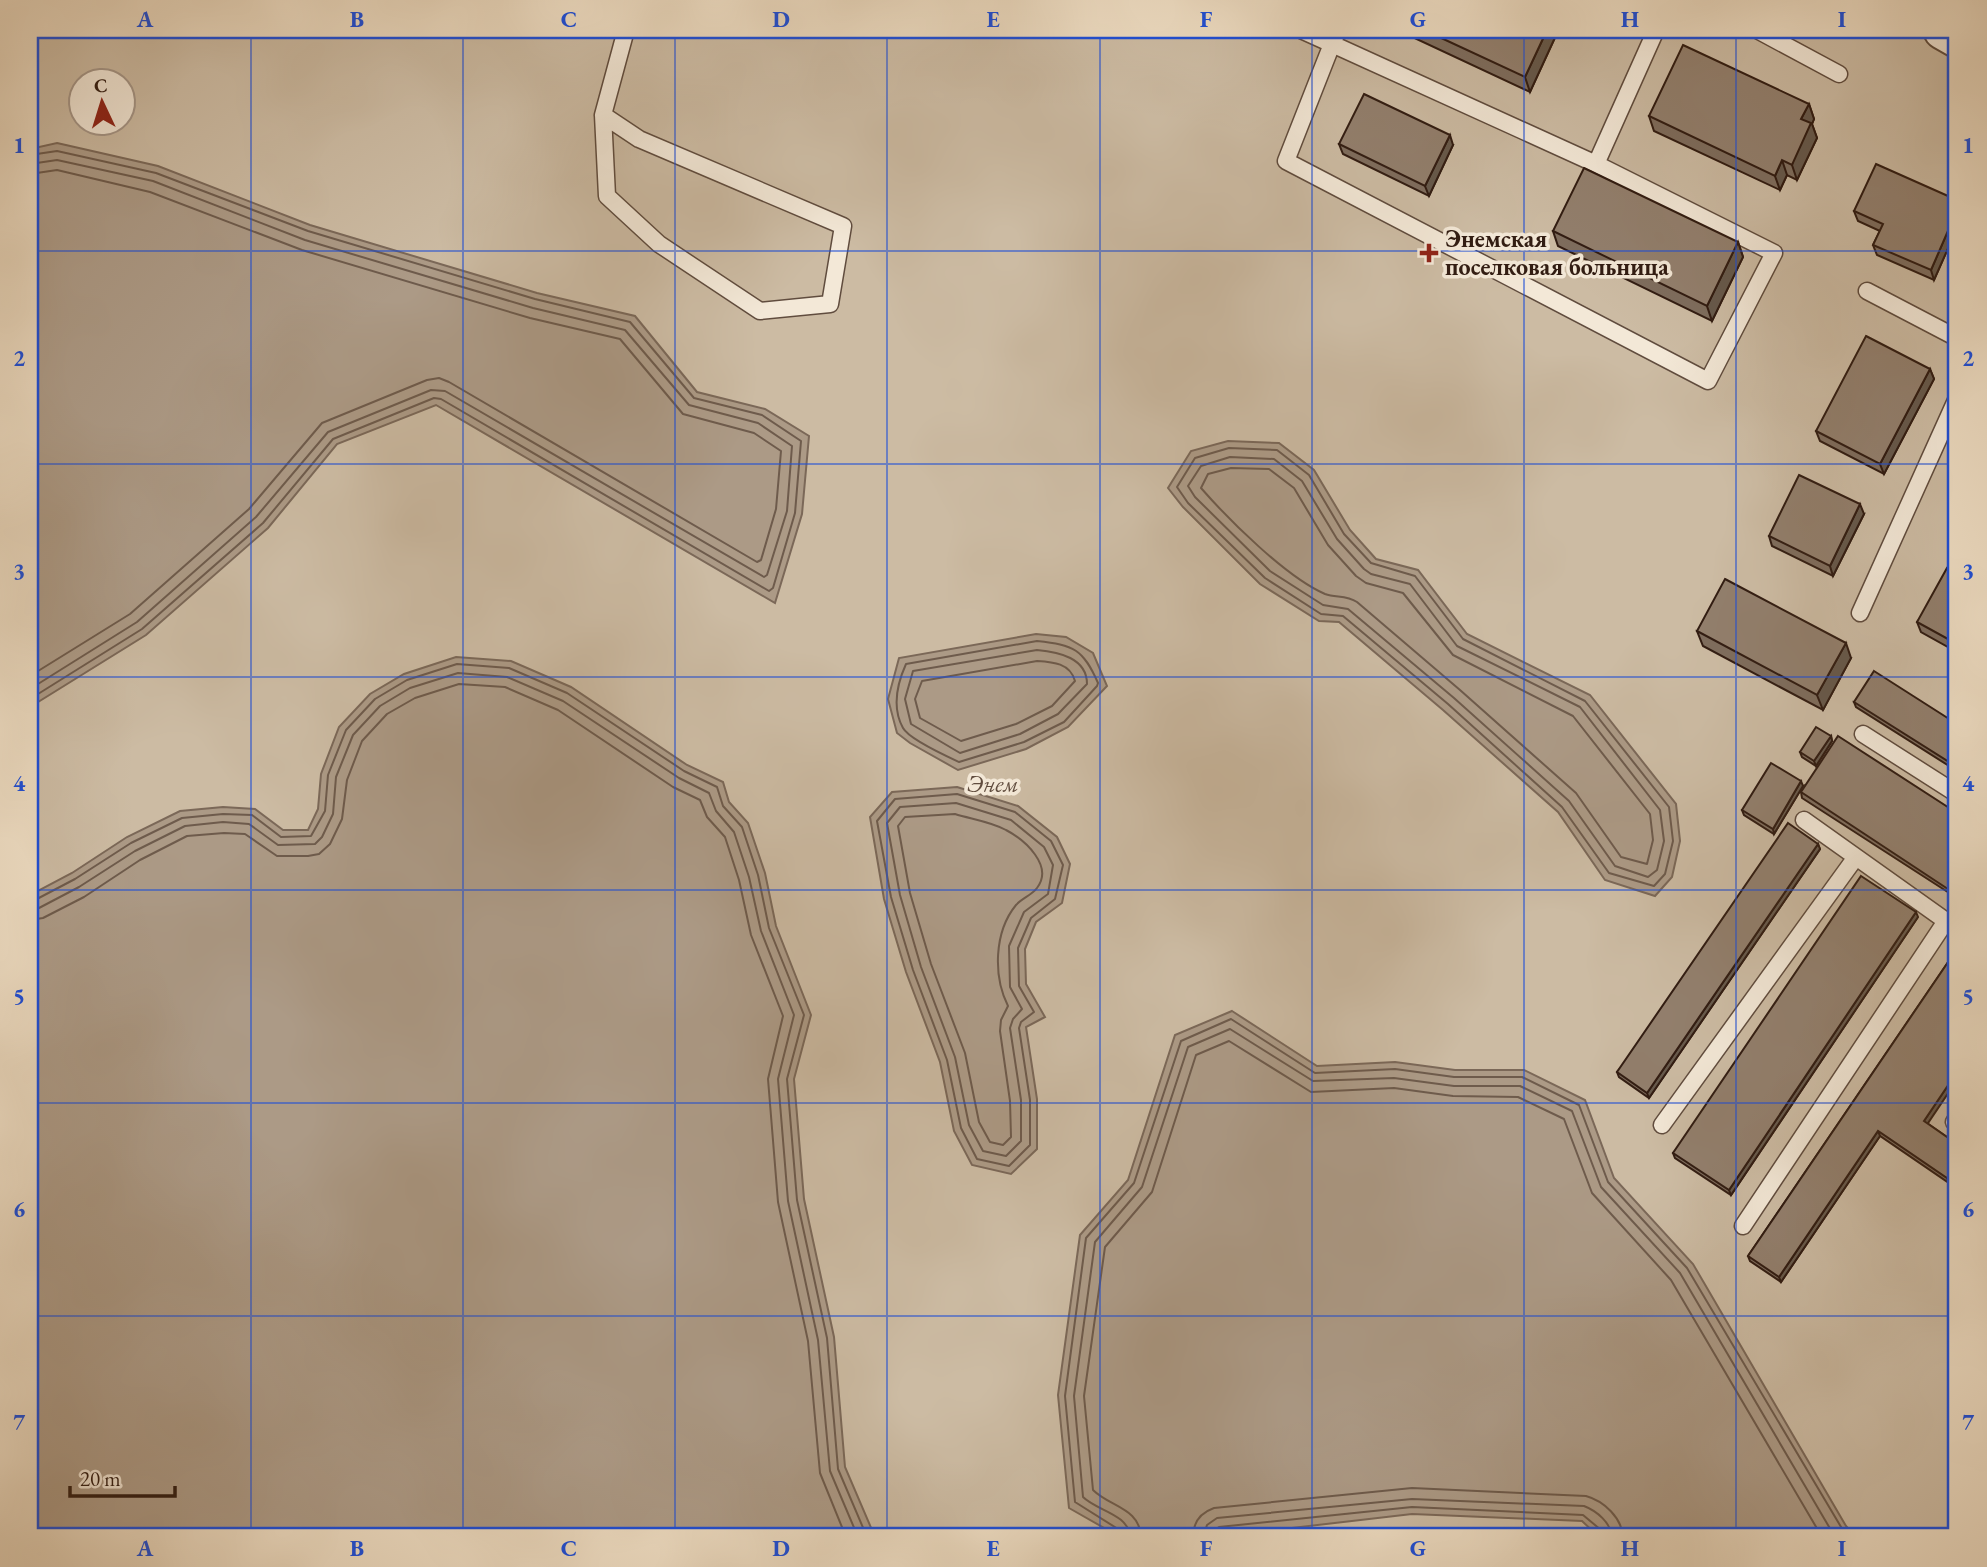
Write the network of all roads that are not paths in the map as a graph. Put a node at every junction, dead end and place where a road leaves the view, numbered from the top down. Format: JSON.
{"nodes":[{"id":1,"x":626,"y":30,"type":"edge"},
{"id":2,"x":1301,"y":30,"type":"edge"},
{"id":3,"x":1656,"y":30,"type":"edge"},
{"id":4,"x":1757,"y":30,"type":"edge"},
{"id":5,"x":1943,"y":30,"type":"edge"},
{"id":6,"x":1335,"y":37,"type":"edge"},
{"id":7,"x":1957,"y":38,"type":"edge"},
{"id":8,"x":1839,"y":74,"type":"dead end"},
{"id":9,"x":603,"y":115,"type":"junction"},
{"id":10,"x":1597,"y":164,"type":"junction"},
{"id":11,"x":1867,"y":292,"type":"dead end"},
{"id":12,"x":1957,"y":338,"type":"edge"},
{"id":13,"x":1957,"y":398,"type":"edge"},
{"id":14,"x":1860,"y":613,"type":"dead end"},
{"id":15,"x":1863,"y":734,"type":"dead end"},
{"id":16,"x":1957,"y":794,"type":"edge"},
{"id":17,"x":1804,"y":820,"type":"dead end"},
{"id":18,"x":1856,"y":858,"type":"junction"},
{"id":19,"x":1951,"y":925,"type":"edge"},
{"id":20,"x":1662,"y":1125,"type":"dead end"},
{"id":21,"x":1743,"y":1226,"type":"dead end"}],
"edges":[{"from":1,"to":9,"type":"lane"},
{"from":2,"to":6,"type":"lane"},
{"from":3,"to":10,"type":"lane"},
{"from":4,"to":8,"type":"lane"},
{"from":5,"to":7,"type":"street"},
{"from":6,"to":10,"type":"lane"},
{"from":6,"to":10,"type":"lane"},
{"from":9,"to":9,"type":"lane"},
{"from":11,"to":12,"type":"lane"},
{"from":13,"to":14,"type":"lane"},
{"from":15,"to":16,"type":"lane"},
{"from":17,"to":18,"type":"lane"},
{"from":18,"to":19,"type":"lane"},
{"from":18,"to":20,"type":"lane"},
{"from":19,"to":21,"type":"lane"}]}
